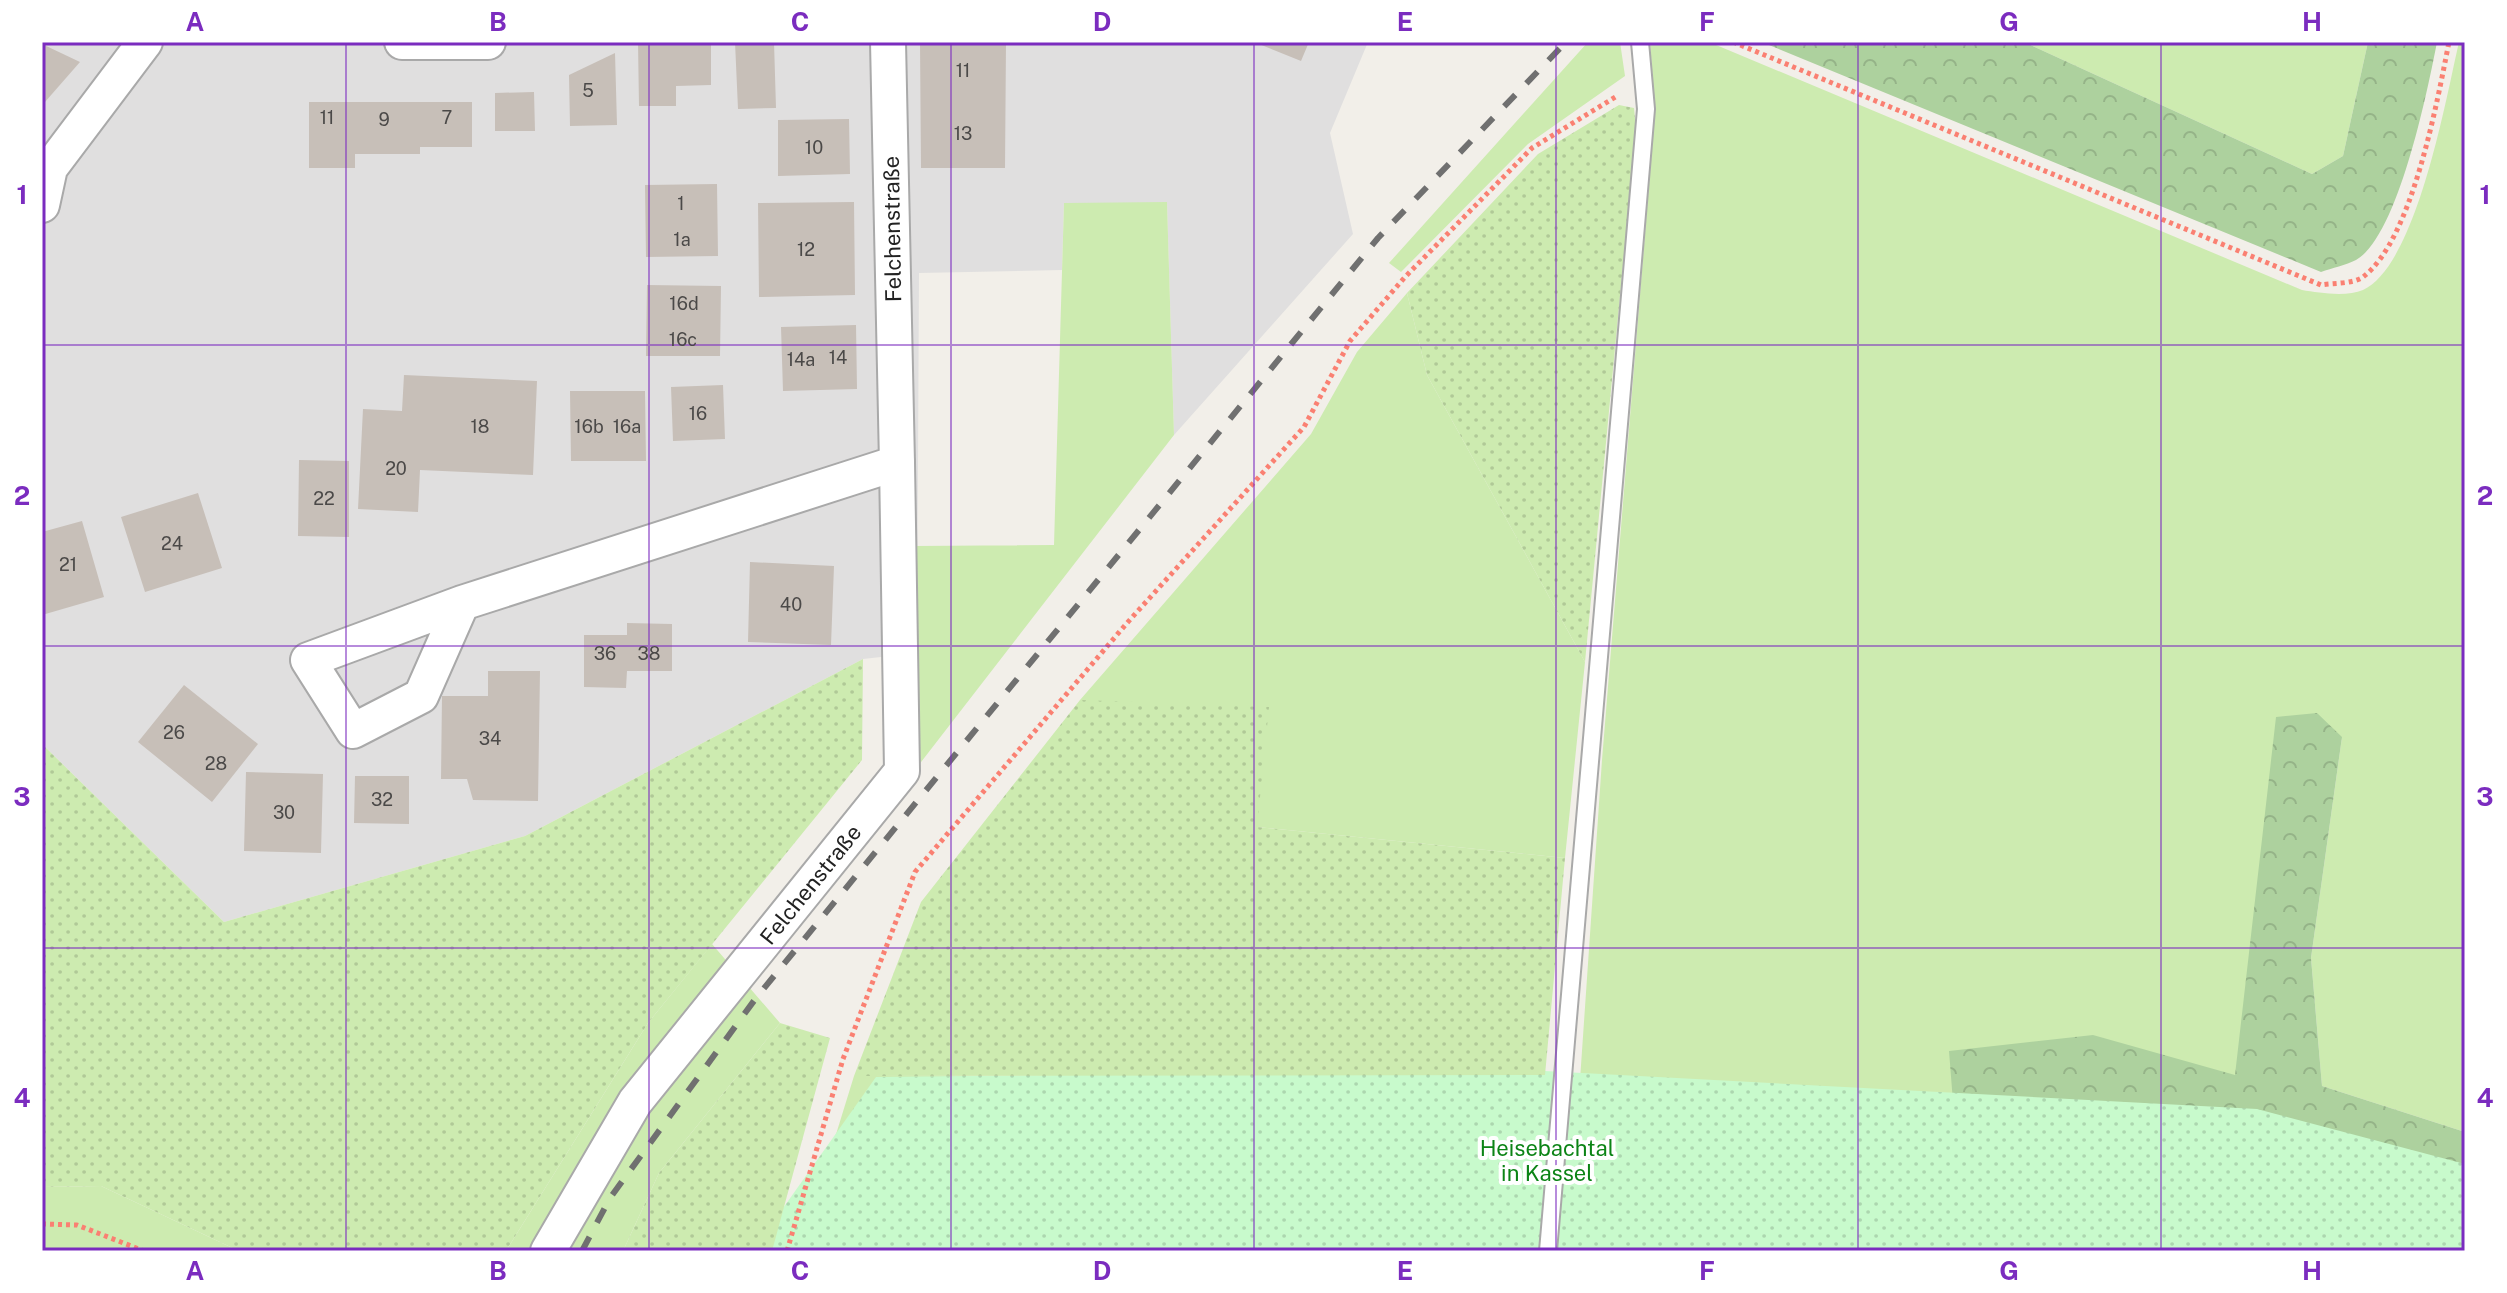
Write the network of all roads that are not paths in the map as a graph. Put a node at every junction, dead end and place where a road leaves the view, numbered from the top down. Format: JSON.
{"nodes":[{"id":1,"x":145,"y":42,"type":"edge"},
{"id":2,"x":402,"y":42,"type":"edge"},
{"id":3,"x":488,"y":42,"type":"edge"},
{"id":4,"x":888,"y":42,"type":"edge"},
{"id":5,"x":1640,"y":42,"type":"edge"},
{"id":6,"x":42,"y":205,"type":"edge"},
{"id":7,"x":897,"y":463,"type":"junction"},
{"id":8,"x":462,"y":603,"type":"dead end"},
{"id":9,"x":548,"y":1251,"type":"edge"},
{"id":10,"x":1548,"y":1251,"type":"edge"}],
"edges":[{"from":1,"to":6,"type":"street"},
{"from":2,"to":3,"type":"street"},
{"from":4,"to":7,"type":"street","name":"Felchenstraße"},
{"from":5,"to":10,"type":"lane"},
{"from":7,"to":8,"type":"street"},
{"from":7,"to":9,"type":"street","name":"Felchenstraße"}]}
